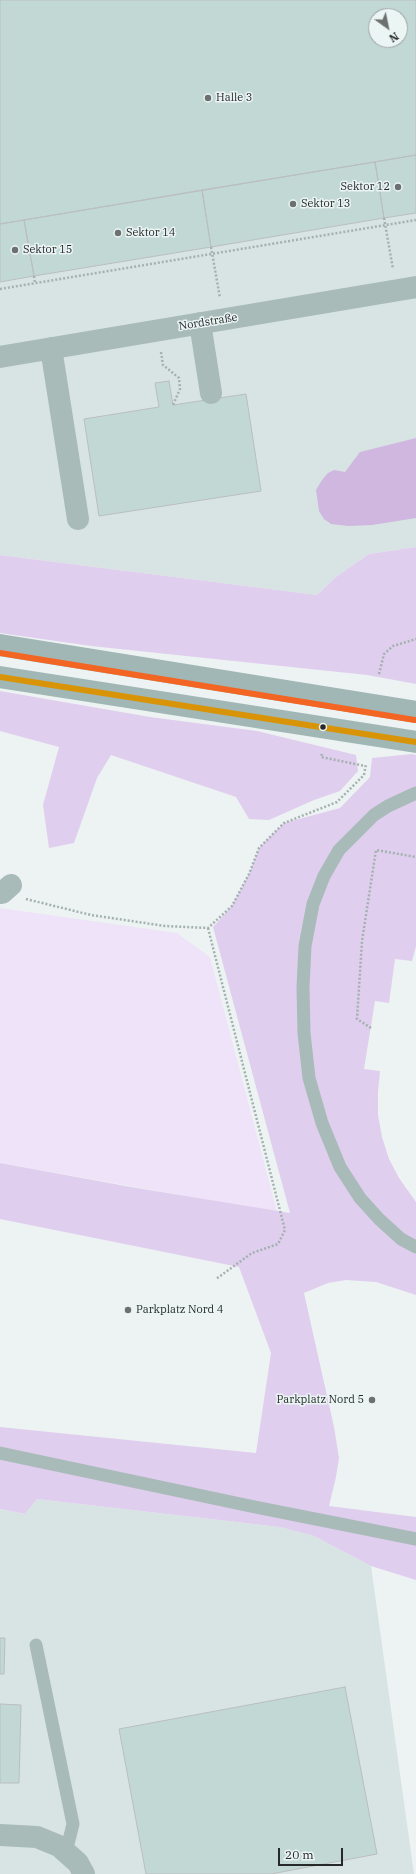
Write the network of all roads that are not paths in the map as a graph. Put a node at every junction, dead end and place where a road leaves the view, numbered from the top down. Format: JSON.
{"nodes":[{"id":1,"x":406,"y":289,"type":"edge"},
{"id":2,"x":200,"y":323,"type":"junction"},
{"id":3,"x":51,"y":348,"type":"junction"},
{"id":4,"x":0,"y":357,"type":"edge"},
{"id":5,"x":211,"y":393,"type":"dead end"},
{"id":6,"x":78,"y":519,"type":"dead end"},
{"id":7,"x":0,"y":645,"type":"edge"},
{"id":8,"x":0,"y":677,"type":"edge"},
{"id":9,"x":416,"y":712,"type":"edge"},
{"id":10,"x":416,"y":742,"type":"edge"},
{"id":11,"x":416,"y":793,"type":"edge"},
{"id":12,"x":416,"y":1247,"type":"edge"},
{"id":13,"x":0,"y":1453,"type":"edge"},
{"id":14,"x":416,"y":1538,"type":"edge"},
{"id":15,"x":36,"y":1645,"type":"dead end"},
{"id":16,"x":0,"y":1835,"type":"edge"},
{"id":17,"x":66,"y":1852,"type":"junction"},
{"id":18,"x":84,"y":1874,"type":"edge"}],
"edges":[{"from":1,"to":2,"type":"street","name":"Nordstraße"},
{"from":2,"to":3,"type":"street","name":"Nordstraße"},
{"from":2,"to":5,"type":"street"},
{"from":3,"to":4,"type":"street","name":"Nordstraße"},
{"from":3,"to":6,"type":"street"},
{"from":7,"to":9,"type":"main road"},
{"from":8,"to":10,"type":"main road"},
{"from":11,"to":12,"type":"lane"},
{"from":13,"to":14,"type":"lane"},
{"from":15,"to":17,"type":"lane"},
{"from":16,"to":17,"type":"street"},
{"from":17,"to":18,"type":"street"}]}
